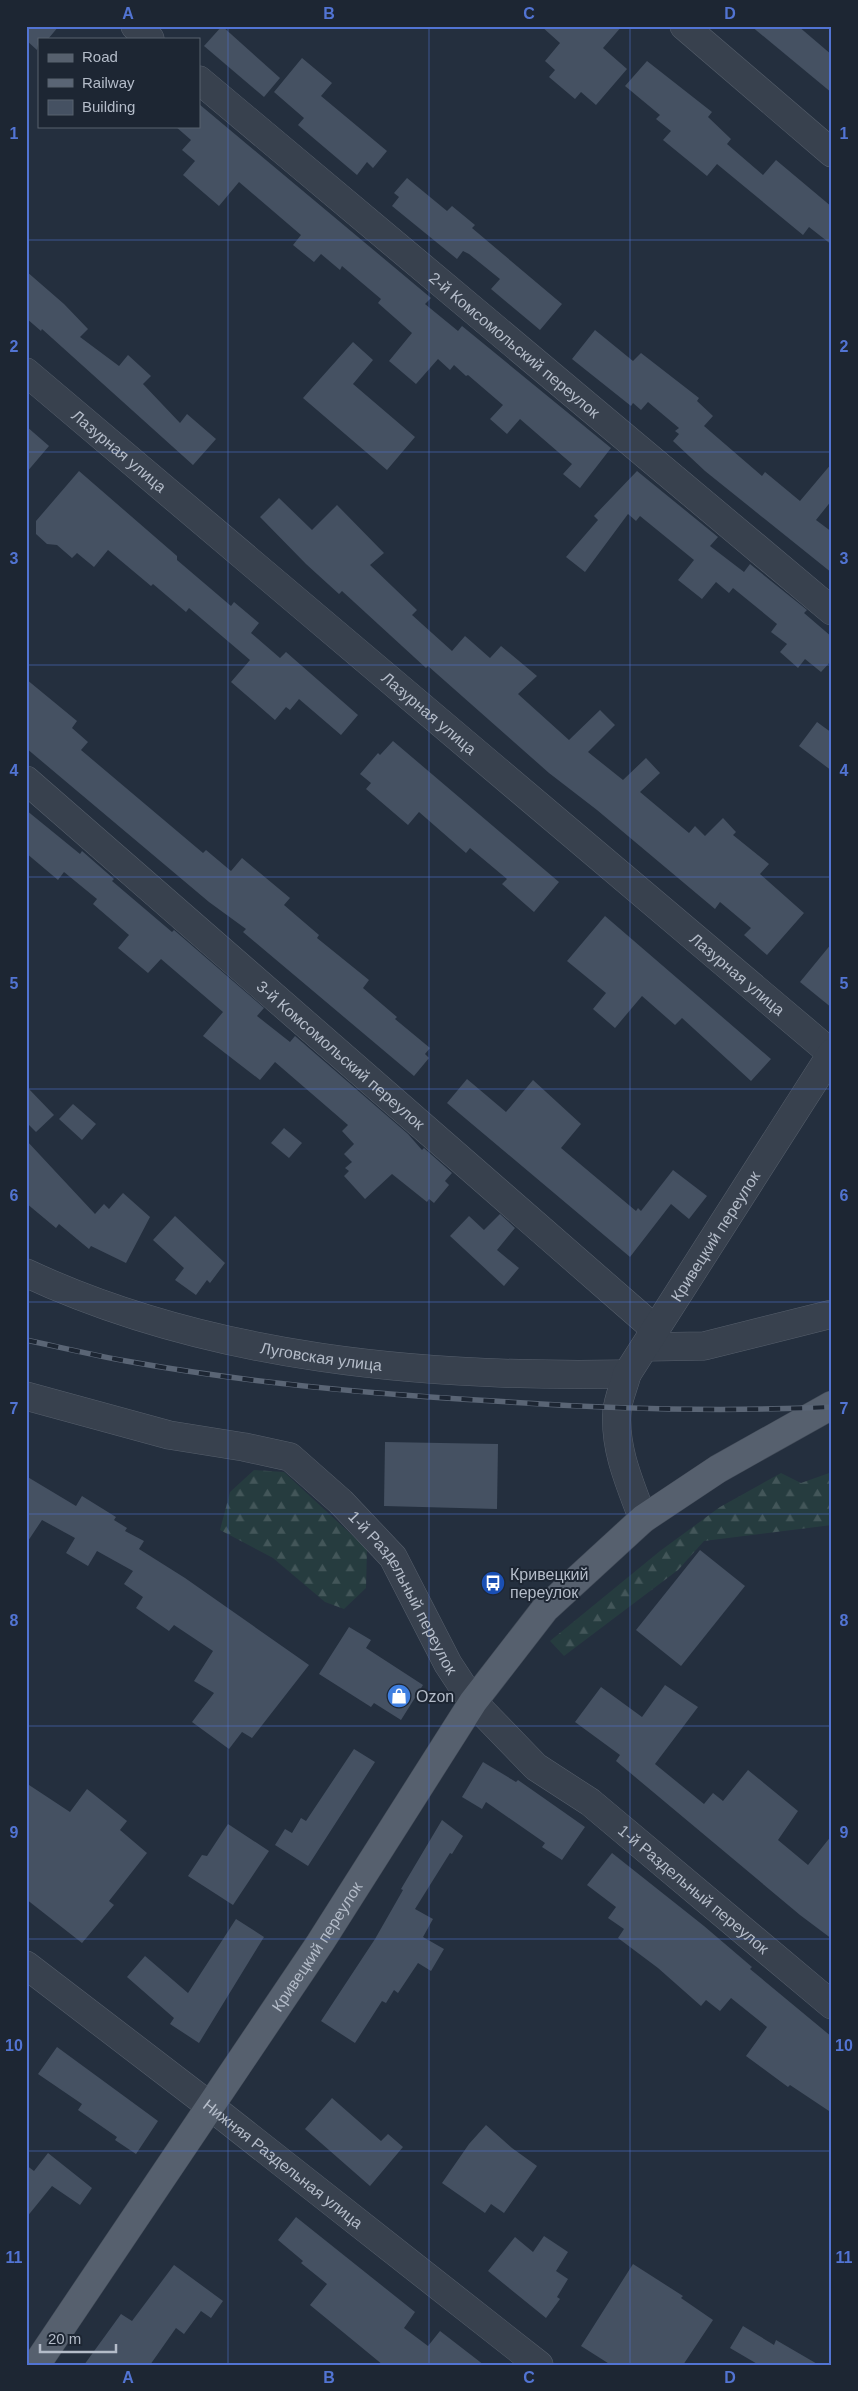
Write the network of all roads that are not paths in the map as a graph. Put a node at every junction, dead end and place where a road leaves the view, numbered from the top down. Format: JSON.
{"nodes":[{"id":1,"x":135,"y":26,"type":"edge"},
{"id":2,"x":684,"y":26,"type":"edge"},
{"id":3,"x":149,"y":38,"type":"edge"},
{"id":4,"x":200,"y":81,"type":"edge"},
{"id":5,"x":832,"y":153,"type":"edge"},
{"id":6,"x":26,"y":372,"type":"edge"},
{"id":7,"x":832,"y":611,"type":"edge"},
{"id":8,"x":26,"y":780,"type":"edge"},
{"id":9,"x":832,"y":1053,"type":"edge"},
{"id":10,"x":26,"y":1273,"type":"edge"},
{"id":11,"x":832,"y":1314,"type":"edge"},
{"id":12,"x":650,"y":1339,"type":"junction"},
{"id":13,"x":627,"y":1374,"type":"junction"},
{"id":14,"x":26,"y":1396,"type":"edge"},
{"id":15,"x":832,"y":1406,"type":"edge"},
{"id":16,"x":643,"y":1519,"type":"junction"},
{"id":17,"x":474,"y":1702,"type":"junction"},
{"id":18,"x":26,"y":1965,"type":"edge"},
{"id":19,"x":832,"y":2005,"type":"edge"},
{"id":20,"x":210,"y":2106,"type":"junction"},
{"id":21,"x":36,"y":2365,"type":"edge"},
{"id":22,"x":539,"y":2365,"type":"edge"}],
"edges":[{"from":1,"to":3,"type":"street"},
{"from":2,"to":5,"type":"street"},
{"from":4,"to":7,"type":"street","name":"2-й Комсомольский переулок"},
{"from":6,"to":9,"type":"street","name":"Лазурная улица"},
{"from":8,"to":12,"type":"street","name":"3-й Комсомольский переулок"},
{"from":9,"to":12,"type":"street","name":"Кривецкий переулок"},
{"from":10,"to":13,"type":"street","name":"Луговская улица"},
{"from":11,"to":12,"type":"street"},
{"from":12,"to":13,"type":"street","name":"Кривецкий переулок"},
{"from":13,"to":16,"type":"street","name":"Кривецкий переулок"},
{"from":14,"to":17,"type":"street","name":"1-й Раздельный переулок"},
{"from":15,"to":16,"type":"main road"},
{"from":16,"to":17,"type":"main road","name":"Кривецкий переулок"},
{"from":17,"to":19,"type":"street","name":"1-й Раздельный переулок"},
{"from":17,"to":20,"type":"main road","name":"Кривецкий переулок"},
{"from":18,"to":20,"type":"street","name":"Нижняя Раздельная улица"},
{"from":20,"to":21,"type":"main road","name":"Кривецкий переулок"},
{"from":20,"to":22,"type":"street","name":"Нижняя Раздельная улица"}]}
